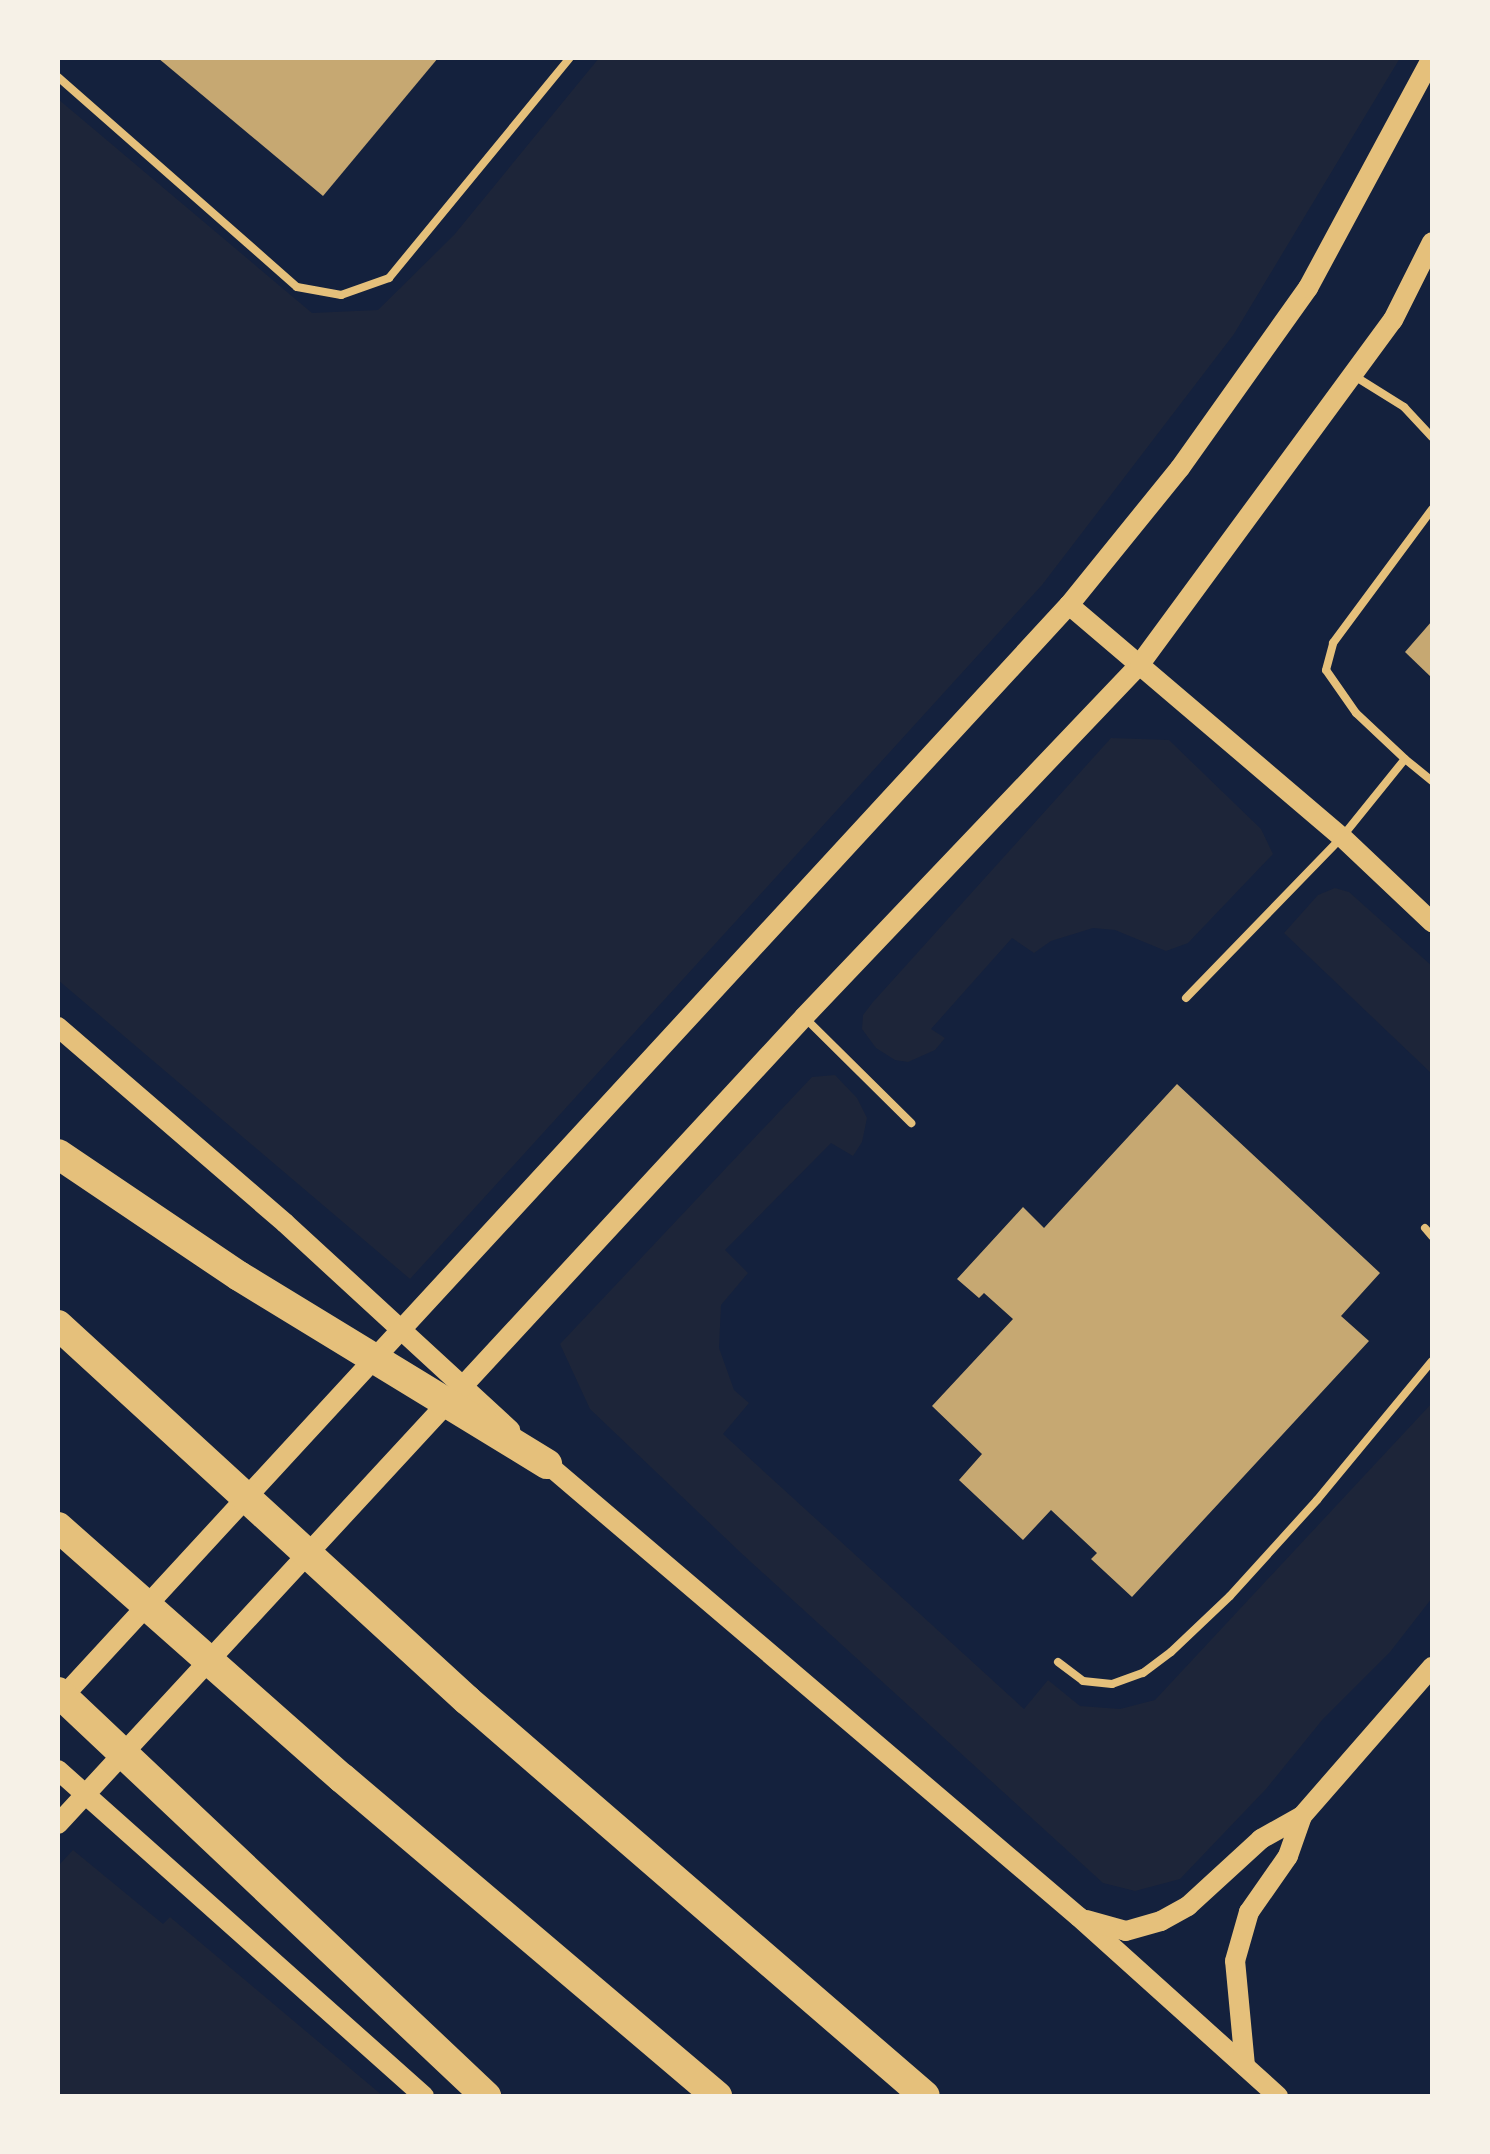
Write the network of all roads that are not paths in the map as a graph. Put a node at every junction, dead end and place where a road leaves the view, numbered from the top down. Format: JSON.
{"nodes":[{"id":1,"x":570,"y":58,"type":"edge"},
{"id":2,"x":1432,"y":58,"type":"edge"},
{"id":3,"x":58,"y":77,"type":"edge"},
{"id":4,"x":1432,"y":242,"type":"edge"},
{"id":5,"x":1352,"y":374,"type":"junction"},
{"id":6,"x":1432,"y":437,"type":"edge"},
{"id":7,"x":1432,"y":509,"type":"edge"},
{"id":8,"x":1069,"y":605,"type":"junction"},
{"id":9,"x":1140,"y":664,"type":"junction"},
{"id":10,"x":1405,"y":759,"type":"junction"},
{"id":11,"x":1432,"y":781,"type":"edge"},
{"id":12,"x":1342,"y":837,"type":"junction"},
{"id":13,"x":1432,"y":922,"type":"edge"},
{"id":14,"x":1186,"y":998,"type":"dead end"},
{"id":15,"x":804,"y":1017,"type":"junction"},
{"id":16,"x":58,"y":1026,"type":"edge"},
{"id":17,"x":912,"y":1122,"type":"dead end"},
{"id":18,"x":58,"y":1154,"type":"edge"},
{"id":19,"x":1425,"y":1228,"type":"dead end"},
{"id":20,"x":1432,"y":1236,"type":"edge"},
{"id":21,"x":58,"y":1325,"type":"edge"},
{"id":22,"x":1432,"y":1361,"type":"edge"},
{"id":23,"x":547,"y":1464,"type":"junction"},
{"id":24,"x":58,"y":1527,"type":"edge"},
{"id":25,"x":1058,"y":1662,"type":"dead end"},
{"id":26,"x":1432,"y":1667,"type":"edge"},
{"id":27,"x":58,"y":1692,"type":"edge"},
{"id":28,"x":58,"y":1702,"type":"edge"},
{"id":29,"x":58,"y":1770,"type":"edge"},
{"id":30,"x":1302,"y":1816,"type":"junction"},
{"id":31,"x":58,"y":1824,"type":"edge"},
{"id":32,"x":1079,"y":1918,"type":"junction"},
{"id":33,"x":1245,"y":2066,"type":"junction"},
{"id":34,"x":424,"y":2096,"type":"edge"},
{"id":35,"x":486,"y":2096,"type":"edge"},
{"id":36,"x":717,"y":2096,"type":"edge"},
{"id":37,"x":925,"y":2096,"type":"edge"},
{"id":38,"x":1278,"y":2096,"type":"edge"}],
"edges":[{"from":1,"to":3,"type":"lane"},
{"from":2,"to":8,"type":"main road"},
{"from":4,"to":5,"type":"main road"},
{"from":5,"to":6,"type":"lane"},
{"from":5,"to":9,"type":"main road"},
{"from":7,"to":10,"type":"lane"},
{"from":8,"to":9,"type":"main road"},
{"from":8,"to":28,"type":"main road"},
{"from":9,"to":12,"type":"main road"},
{"from":9,"to":15,"type":"main road"},
{"from":10,"to":11,"type":"lane"},
{"from":10,"to":12,"type":"lane"},
{"from":12,"to":13,"type":"main road"},
{"from":12,"to":14,"type":"lane"},
{"from":15,"to":17,"type":"lane"},
{"from":15,"to":31,"type":"main road"},
{"from":16,"to":23,"type":"main road"},
{"from":18,"to":23,"type":"highway"},
{"from":19,"to":20,"type":"lane"},
{"from":21,"to":37,"type":"highway"},
{"from":22,"to":25,"type":"lane"},
{"from":23,"to":32,"type":"main road"},
{"from":24,"to":36,"type":"highway"},
{"from":26,"to":30,"type":"main road"},
{"from":27,"to":35,"type":"highway"},
{"from":29,"to":34,"type":"main road"},
{"from":30,"to":32,"type":"main road"},
{"from":30,"to":33,"type":"main road"},
{"from":32,"to":33,"type":"main road"},
{"from":33,"to":38,"type":"main road"}]}
